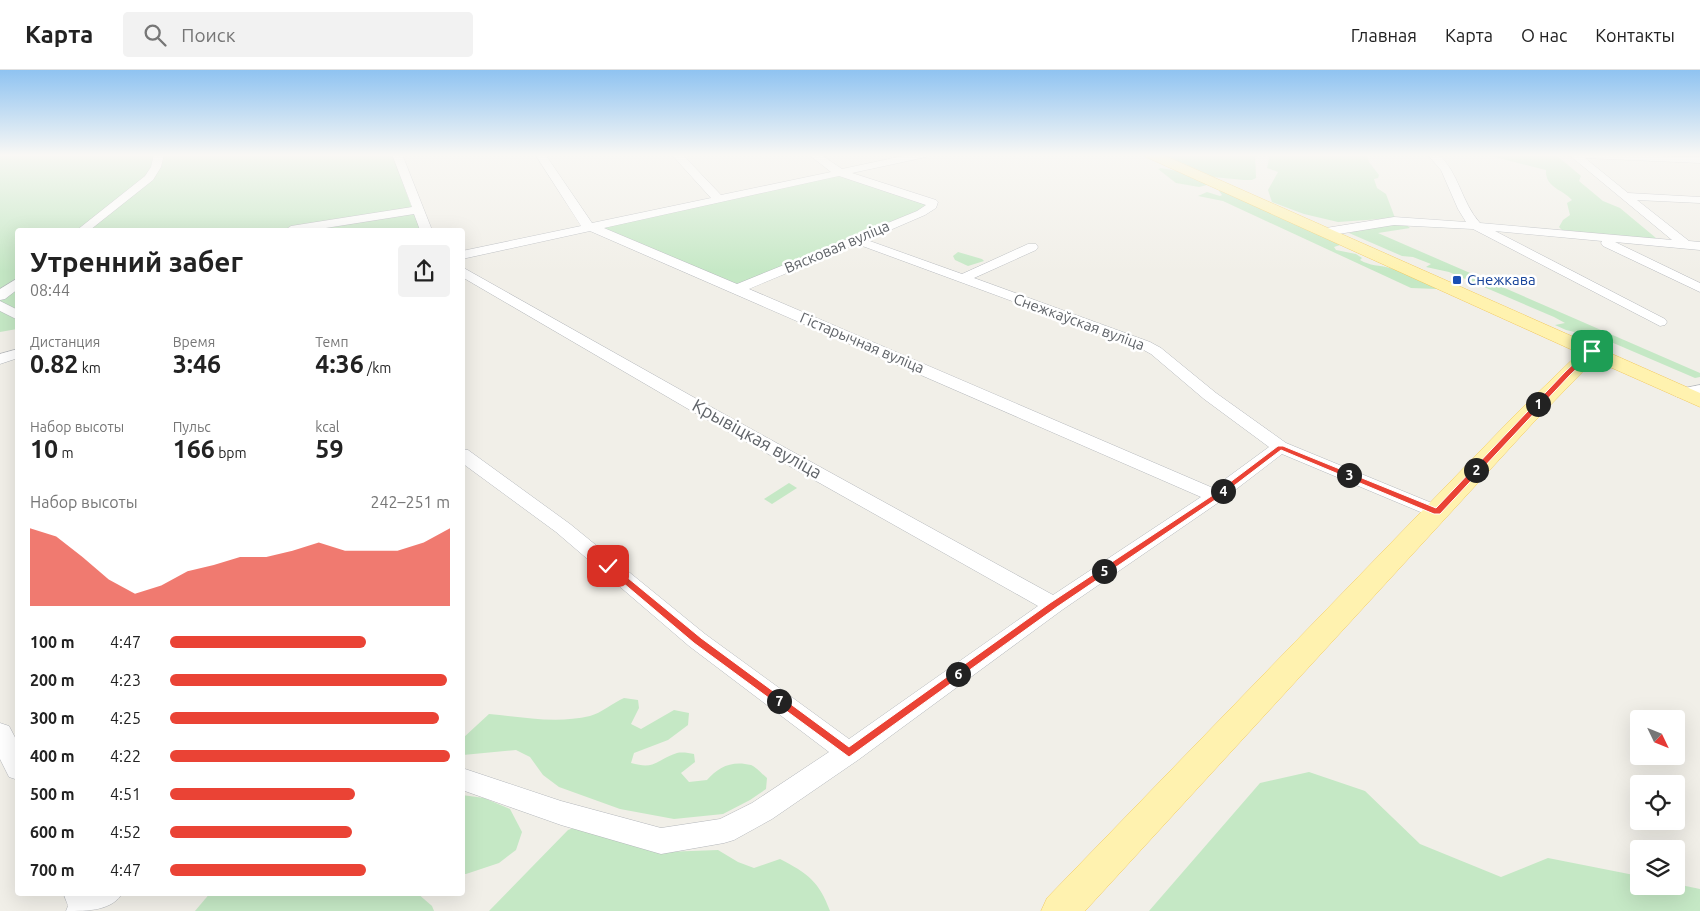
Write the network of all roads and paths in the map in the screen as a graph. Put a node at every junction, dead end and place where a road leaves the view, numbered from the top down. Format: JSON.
{"nodes":[{"id":1,"x":130,"y":193,"type":"edge"},
{"id":2,"x":411,"y":193,"type":"edge"},
{"id":3,"x":565,"y":193,"type":"edge"},
{"id":4,"x":713,"y":193,"type":"edge"},
{"id":5,"x":745,"y":193,"type":"edge"},
{"id":6,"x":904,"y":193,"type":"edge"},
{"id":7,"x":1239,"y":193,"type":"edge"},
{"id":8,"x":1457,"y":193,"type":"edge"},
{"id":9,"x":1623,"y":193,"type":"edge"},
{"id":10,"x":1626,"y":196,"type":"junction"},
{"id":11,"x":718,"y":199,"type":"junction"},
{"id":12,"x":1700,"y":200,"type":"edge"},
{"id":13,"x":932,"y":202,"type":"joint"},
{"id":14,"x":417,"y":210,"type":"junction"},
{"id":15,"x":1476,"y":226,"type":"junction"},
{"id":16,"x":592,"y":227,"type":"junction"},
{"id":17,"x":86,"y":228,"type":"edge"},
{"id":18,"x":304,"y":228,"type":"edge"},
{"id":19,"x":425,"y":228,"type":"edge"},
{"id":20,"x":1326,"y":232,"type":"junction"},
{"id":21,"x":1594,"y":237,"type":"junction"},
{"id":22,"x":854,"y":240,"type":"junction"},
{"id":23,"x":1679,"y":244,"type":"junction"},
{"id":24,"x":1700,"y":246,"type":"edge"},
{"id":25,"x":1032,"y":247,"type":"dead end"},
{"id":26,"x":465,"y":254,"type":"edge"},
{"id":27,"x":1700,"y":255,"type":"edge"},
{"id":28,"x":465,"y":273,"type":"edge"},
{"id":29,"x":961,"y":279,"type":"junction"},
{"id":30,"x":15,"y":284,"type":"edge"},
{"id":31,"x":1700,"y":288,"type":"edge"},
{"id":32,"x":738,"y":289,"type":"junction"},
{"id":33,"x":0,"y":296,"type":"edge"},
{"id":34,"x":1660,"y":322,"type":"dead end"},
{"id":35,"x":1592,"y":351,"type":"junction"},
{"id":36,"x":15,"y":354,"type":"edge"},
{"id":37,"x":0,"y":360,"type":"edge"},
{"id":38,"x":1700,"y":390,"type":"edge"},
{"id":39,"x":1682,"y":393,"type":"junction"},
{"id":40,"x":1700,"y":401,"type":"edge"},
{"id":41,"x":1280,"y":447,"type":"junction"},
{"id":42,"x":465,"y":456,"type":"edge"},
{"id":43,"x":1216,"y":496,"type":"junction"},
{"id":44,"x":1437,"y":512,"type":"junction"},
{"id":45,"x":1054,"y":605,"type":"junction"},
{"id":46,"x":0,"y":733,"type":"edge"},
{"id":47,"x":849,"y":753,"type":"junction"},
{"id":48,"x":15,"y":763,"type":"edge"},
{"id":49,"x":465,"y":780,"type":"edge"},
{"id":50,"x":100,"y":896,"type":"edge"},
{"id":51,"x":81,"y":904,"type":"edge"},
{"id":52,"x":1060,"y":911,"type":"edge"}],
"edges":[{"from":1,"to":17,"type":"street"},
{"from":2,"to":14,"type":"street"},
{"from":3,"to":16,"type":"street","name":"Гістарычная вуліца"},
{"from":4,"to":11,"type":"street"},
{"from":5,"to":11,"type":"street"},
{"from":6,"to":13,"type":"street"},
{"from":7,"to":20,"type":"main road"},
{"from":8,"to":15,"type":"street"},
{"from":9,"to":10,"type":"street"},
{"from":10,"to":12,"type":"street"},
{"from":10,"to":23,"type":"street"},
{"from":11,"to":16,"type":"street"},
{"from":13,"to":22,"type":"street","name":"Вясковая вуліца"},
{"from":14,"to":18,"type":"street"},
{"from":14,"to":19,"type":"street"},
{"from":15,"to":20,"type":"street"},
{"from":15,"to":21,"type":"street"},
{"from":15,"to":34,"type":"street"},
{"from":16,"to":26,"type":"street"},
{"from":16,"to":32,"type":"street","name":"Гістарычная вуліца"},
{"from":20,"to":35,"type":"main road"},
{"from":21,"to":23,"type":"street"},
{"from":21,"to":31,"type":"street"},
{"from":22,"to":29,"type":"street","name":"Снежкаўская вуліца"},
{"from":22,"to":32,"type":"street","name":"Вясковая вуліца"},
{"from":23,"to":24,"type":"street"},
{"from":23,"to":27,"type":"street"},
{"from":25,"to":29,"type":"street"},
{"from":28,"to":45,"type":"street","name":"Крывіцкая вуліца"},
{"from":29,"to":41,"type":"street","name":"Снежкаўская вуліца"},
{"from":30,"to":33,"type":"street"},
{"from":32,"to":43,"type":"street","name":"Гістарычная вуліца"},
{"from":35,"to":39,"type":"main road"},
{"from":35,"to":44,"type":"main road"},
{"from":36,"to":37,"type":"street"},
{"from":38,"to":39,"type":"street"},
{"from":39,"to":40,"type":"main road"},
{"from":41,"to":43,"type":"street"},
{"from":41,"to":44,"type":"street","name":"Снежкаўская вуліца"},
{"from":42,"to":47,"type":"street"},
{"from":43,"to":45,"type":"street"},
{"from":44,"to":52,"type":"main road"},
{"from":45,"to":47,"type":"street"},
{"from":46,"to":48,"type":"street"},
{"from":47,"to":49,"type":"street"},
{"from":50,"to":51,"type":"street"}]}
